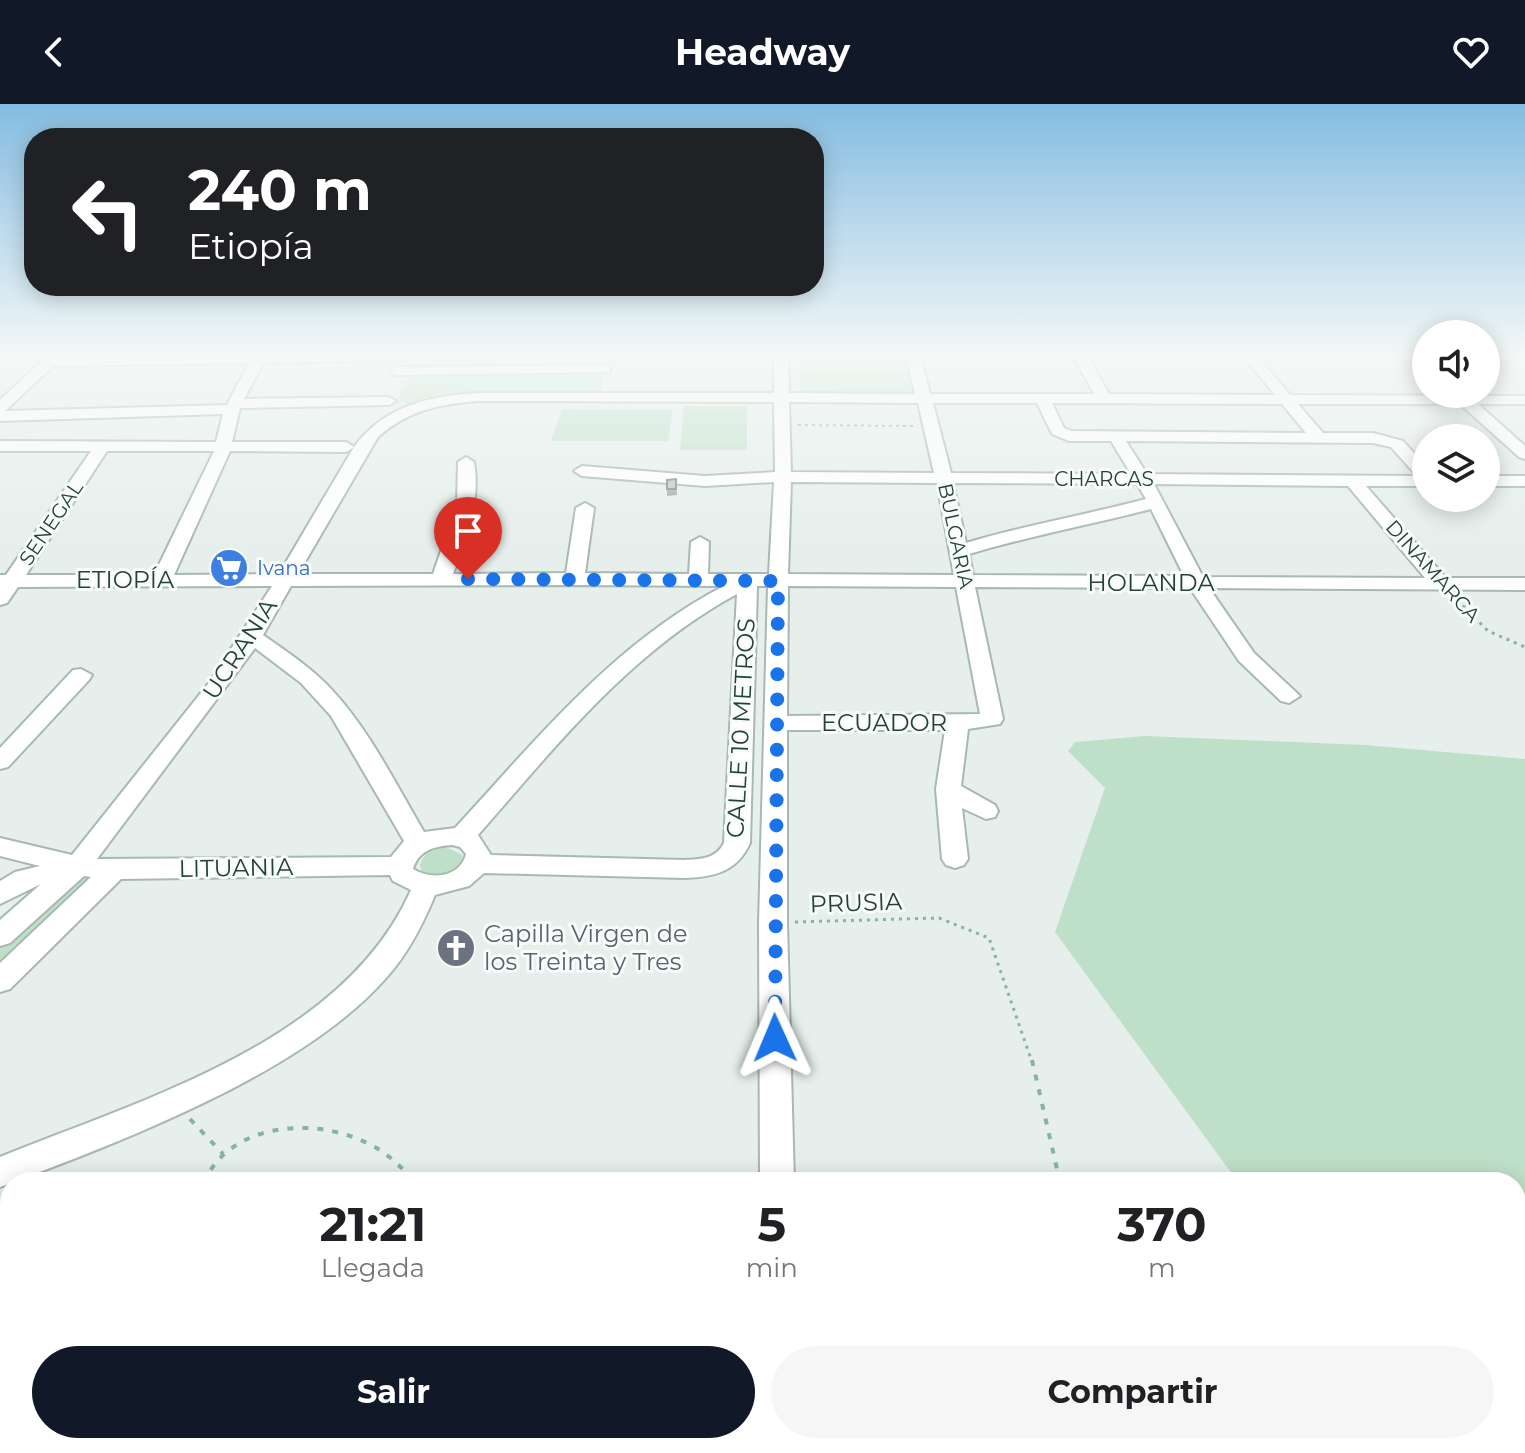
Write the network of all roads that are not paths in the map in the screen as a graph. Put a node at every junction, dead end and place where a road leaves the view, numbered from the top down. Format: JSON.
{"nodes":[{"id":1,"x":231,"y":418,"type":"edge"},
{"id":2,"x":382,"y":418,"type":"edge"},
{"id":3,"x":781,"y":418,"type":"edge"},
{"id":4,"x":927,"y":418,"type":"edge"},
{"id":5,"x":1053,"y":418,"type":"edge"},
{"id":6,"x":1302,"y":418,"type":"edge"},
{"id":7,"x":1485,"y":418,"type":"edge"},
{"id":8,"x":1116,"y":437,"type":"junction"},
{"id":9,"x":1318,"y":437,"type":"junction"},
{"id":10,"x":0,"y":446,"type":"edge"},
{"id":11,"x":102,"y":447,"type":"junction"},
{"id":12,"x":223,"y":447,"type":"junction"},
{"id":13,"x":346,"y":447,"type":"dead end"},
{"id":14,"x":1525,"y":454,"type":"edge"},
{"id":15,"x":466,"y":462,"type":"dead end"},
{"id":16,"x":1412,"y":462,"type":"edge"},
{"id":17,"x":582,"y":471,"type":"dead end"},
{"id":18,"x":783,"y":477,"type":"junction"},
{"id":19,"x":944,"y":478,"type":"junction"},
{"id":20,"x":1412,"y":479,"type":"edge"},
{"id":21,"x":1142,"y":480,"type":"junction"},
{"id":22,"x":1353,"y":481,"type":"junction"},
{"id":23,"x":1500,"y":481,"type":"edge"},
{"id":24,"x":1525,"y":481,"type":"edge"},
{"id":25,"x":1156,"y":502,"type":"junction"},
{"id":26,"x":585,"y":508,"type":"dead end"},
{"id":27,"x":700,"y":542,"type":"dead end"},
{"id":28,"x":957,"y":552,"type":"junction"},
{"id":29,"x":284,"y":579,"type":"junction"},
{"id":30,"x":441,"y":579,"type":"junction"},
{"id":31,"x":575,"y":579,"type":"junction"},
{"id":32,"x":6,"y":581,"type":"edge"},
{"id":33,"x":161,"y":581,"type":"junction"},
{"id":34,"x":698,"y":581,"type":"junction"},
{"id":35,"x":747,"y":581,"type":"junction"},
{"id":36,"x":778,"y":581,"type":"junction"},
{"id":37,"x":964,"y":582,"type":"junction"},
{"id":38,"x":1197,"y":584,"type":"junction"},
{"id":39,"x":1441,"y":584,"type":"junction"},
{"id":40,"x":1525,"y":584,"type":"edge"},
{"id":41,"x":0,"y":599,"type":"edge"},
{"id":42,"x":252,"y":637,"type":"junction"},
{"id":43,"x":81,"y":675,"type":"dead end"},
{"id":44,"x":1289,"y":696,"type":"dead end"},
{"id":45,"x":992,"y":719,"type":"joint"},
{"id":46,"x":775,"y":723,"type":"junction"},
{"id":47,"x":957,"y":723,"type":"junction"},
{"id":48,"x":0,"y":762,"type":"edge"},
{"id":49,"x":948,"y":789,"type":"junction"},
{"id":50,"x":986,"y":811,"type":"dead end"},
{"id":51,"x":461,"y":838,"type":"junction"},
{"id":52,"x":417,"y":842,"type":"junction"},
{"id":53,"x":0,"y":847,"type":"edge"},
{"id":54,"x":955,"y":859,"type":"dead end"},
{"id":55,"x":477,"y":864,"type":"junction"},
{"id":56,"x":78,"y":866,"type":"junction"},
{"id":57,"x":399,"y":866,"type":"junction"},
{"id":58,"x":114,"y":870,"type":"junction"},
{"id":59,"x":426,"y":885,"type":"junction"},
{"id":60,"x":0,"y":894,"type":"edge"},
{"id":61,"x":0,"y":936,"type":"edge"},
{"id":62,"x":0,"y":981,"type":"edge"},
{"id":63,"x":0,"y":1172,"type":"edge"},
{"id":64,"x":777,"y":1172,"type":"edge"}],
"edges":[{"from":1,"to":12,"type":"street"},
{"from":2,"to":29,"type":"street","name":"UCRANIA"},
{"from":3,"to":18,"type":"street"},
{"from":4,"to":19,"type":"street","name":"BULGARIA"},
{"from":5,"to":8,"type":"street"},
{"from":6,"to":9,"type":"street"},
{"from":7,"to":14,"type":"street"},
{"from":8,"to":9,"type":"street"},
{"from":8,"to":21,"type":"street"},
{"from":9,"to":16,"type":"street"},
{"from":10,"to":11,"type":"street"},
{"from":11,"to":12,"type":"street"},
{"from":11,"to":32,"type":"street","name":"SENEGAL"},
{"from":12,"to":13,"type":"street"},
{"from":12,"to":33,"type":"street"},
{"from":15,"to":30,"type":"street"},
{"from":17,"to":18,"type":"street","name":"CHARCAS"},
{"from":18,"to":19,"type":"street","name":"CHARCAS"},
{"from":18,"to":36,"type":"street"},
{"from":19,"to":21,"type":"street","name":"CHARCAS"},
{"from":19,"to":28,"type":"street","name":"BULGARIA"},
{"from":20,"to":22,"type":"street","name":"CHARCAS"},
{"from":21,"to":22,"type":"street","name":"CHARCAS"},
{"from":21,"to":25,"type":"street"},
{"from":22,"to":39,"type":"street","name":"DINAMARCA"},
{"from":23,"to":24,"type":"street"},
{"from":25,"to":28,"type":"street"},
{"from":25,"to":38,"type":"street"},
{"from":26,"to":31,"type":"street"},
{"from":27,"to":34,"type":"street"},
{"from":28,"to":37,"type":"street","name":"BULGARIA"},
{"from":29,"to":30,"type":"street","name":"ETIOPÍA"},
{"from":29,"to":33,"type":"street","name":"ETIOPÍA"},
{"from":29,"to":42,"type":"street","name":"UCRANIA"},
{"from":30,"to":31,"type":"street","name":"ETIOPÍA"},
{"from":31,"to":34,"type":"street","name":"ETIOPÍA"},
{"from":32,"to":33,"type":"street","name":"ETIOPÍA"},
{"from":32,"to":41,"type":"street","name":"SENEGAL"},
{"from":34,"to":35,"type":"street","name":"ETIOPÍA"},
{"from":35,"to":36,"type":"street","name":"ETIOPÍA"},
{"from":35,"to":51,"type":"street"},
{"from":35,"to":55,"type":"street","name":"CALLE 10 METROS"},
{"from":36,"to":37,"type":"street","name":"HOLANDA"},
{"from":36,"to":46,"type":"street"},
{"from":37,"to":38,"type":"street","name":"HOLANDA"},
{"from":37,"to":45,"type":"street","name":"BULGARIA"},
{"from":38,"to":39,"type":"street","name":"HOLANDA"},
{"from":38,"to":44,"type":"street"},
{"from":39,"to":40,"type":"street","name":"HOLANDA"},
{"from":42,"to":52,"type":"street"},
{"from":42,"to":56,"type":"street","name":"UCRANIA"},
{"from":43,"to":48,"type":"street"},
{"from":45,"to":47,"type":"street","name":"ECUADOR"},
{"from":46,"to":47,"type":"street","name":"ECUADOR"},
{"from":46,"to":64,"type":"street"},
{"from":47,"to":49,"type":"street"},
{"from":49,"to":50,"type":"street"},
{"from":49,"to":54,"type":"street"},
{"from":51,"to":52,"type":"street"},
{"from":51,"to":55,"type":"street"},
{"from":52,"to":57,"type":"street"},
{"from":53,"to":56,"type":"street","name":"LITUANIA"},
{"from":55,"to":59,"type":"street"},
{"from":56,"to":58,"type":"street","name":"LITUANIA"},
{"from":56,"to":60,"type":"street"},
{"from":56,"to":61,"type":"street","name":"UCRANIA"},
{"from":57,"to":58,"type":"street","name":"LITUANIA"},
{"from":57,"to":59,"type":"street"},
{"from":58,"to":62,"type":"street"},
{"from":59,"to":63,"type":"street"}]}
